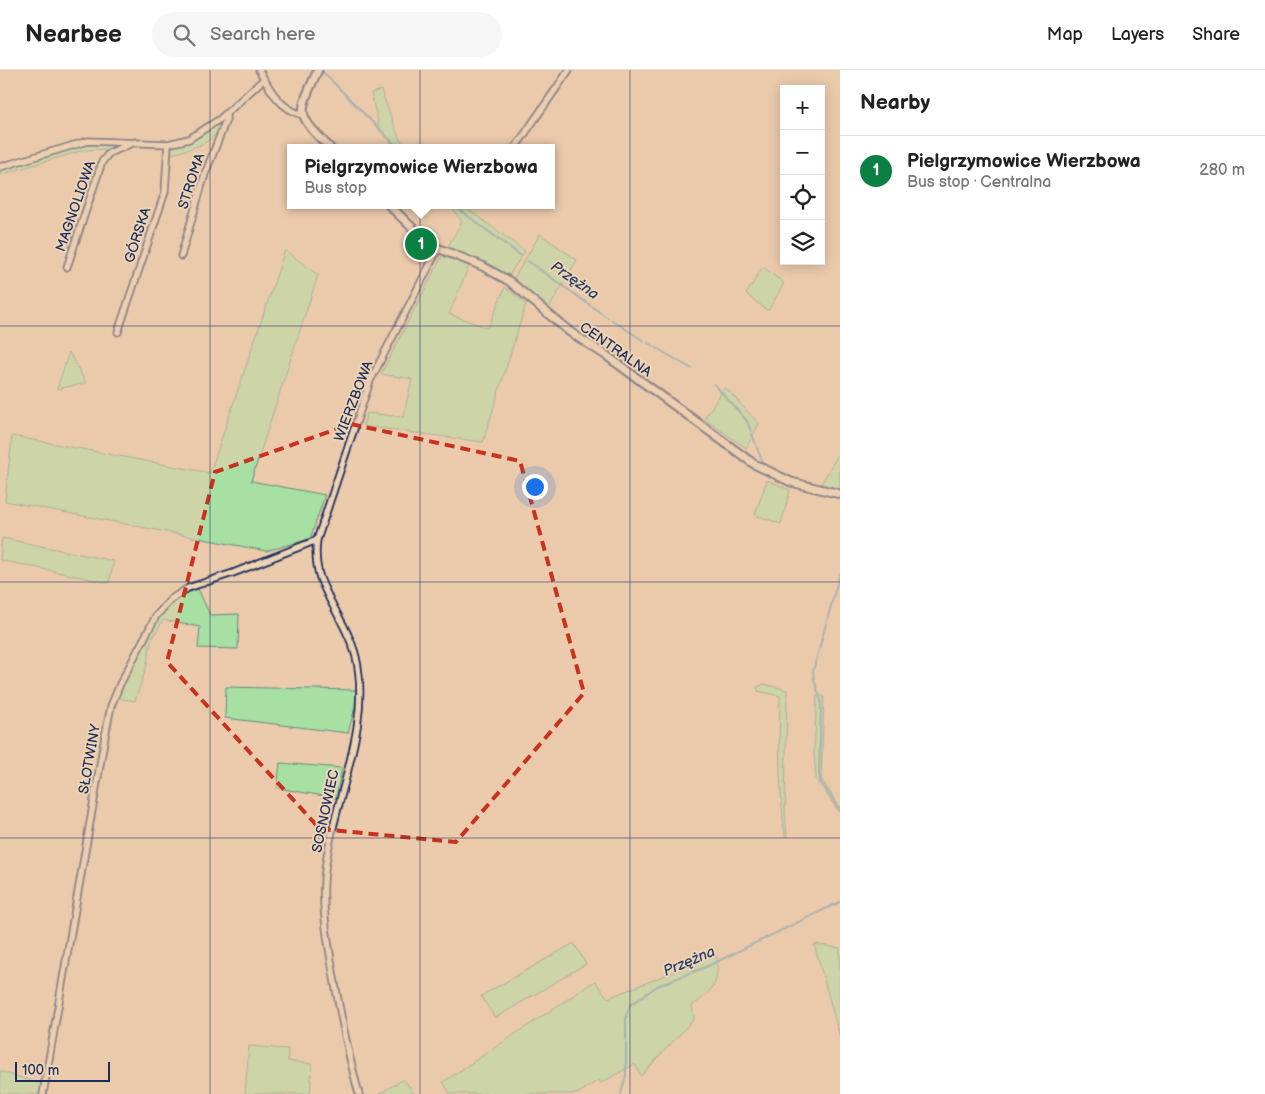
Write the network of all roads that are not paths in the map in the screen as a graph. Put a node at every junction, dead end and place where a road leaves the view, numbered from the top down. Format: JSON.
{"nodes":[{"id":1,"x":259,"y":70,"type":"edge"},
{"id":2,"x":318,"y":70,"type":"edge"},
{"id":3,"x":568,"y":70,"type":"edge"},
{"id":4,"x":264,"y":79,"type":"junction"},
{"id":5,"x":226,"y":113,"type":"junction"},
{"id":6,"x":303,"y":115,"type":"junction"},
{"id":7,"x":135,"y":142,"type":"junction"},
{"id":8,"x":168,"y":144,"type":"junction"},
{"id":9,"x":326,"y":144,"type":"edge"},
{"id":10,"x":518,"y":144,"type":"edge"},
{"id":11,"x":0,"y":167,"type":"edge"},
{"id":12,"x":393,"y":209,"type":"edge"},
{"id":13,"x":438,"y":249,"type":"junction"},
{"id":14,"x":181,"y":256,"type":"dead end"},
{"id":15,"x":67,"y":267,"type":"dead end"},
{"id":16,"x":118,"y":332,"type":"dead end"},
{"id":17,"x":840,"y":494,"type":"edge"},
{"id":18,"x":317,"y":540,"type":"junction"},
{"id":19,"x":43,"y":1094,"type":"edge"},
{"id":20,"x":359,"y":1094,"type":"edge"}],
"edges":[{"from":1,"to":4,"type":"street"},
{"from":2,"to":6,"type":"street"},
{"from":3,"to":10,"type":"street"},
{"from":4,"to":5,"type":"street"},
{"from":4,"to":6,"type":"street"},
{"from":5,"to":8,"type":"street"},
{"from":5,"to":14,"type":"street","name":"STROMA"},
{"from":6,"to":9,"type":"street"},
{"from":7,"to":8,"type":"street"},
{"from":7,"to":11,"type":"street"},
{"from":7,"to":15,"type":"street","name":"MAGNOLIOWA"},
{"from":8,"to":16,"type":"street","name":"GÓRSKA"},
{"from":12,"to":13,"type":"street","name":"CENTRALNA"},
{"from":13,"to":17,"type":"street","name":"CENTRALNA"},
{"from":13,"to":18,"type":"street","name":"WIERZBOWA"},
{"from":18,"to":19,"type":"street","name":"SŁOTWINY"},
{"from":18,"to":20,"type":"street","name":"SOSNOWIEC"}]}
